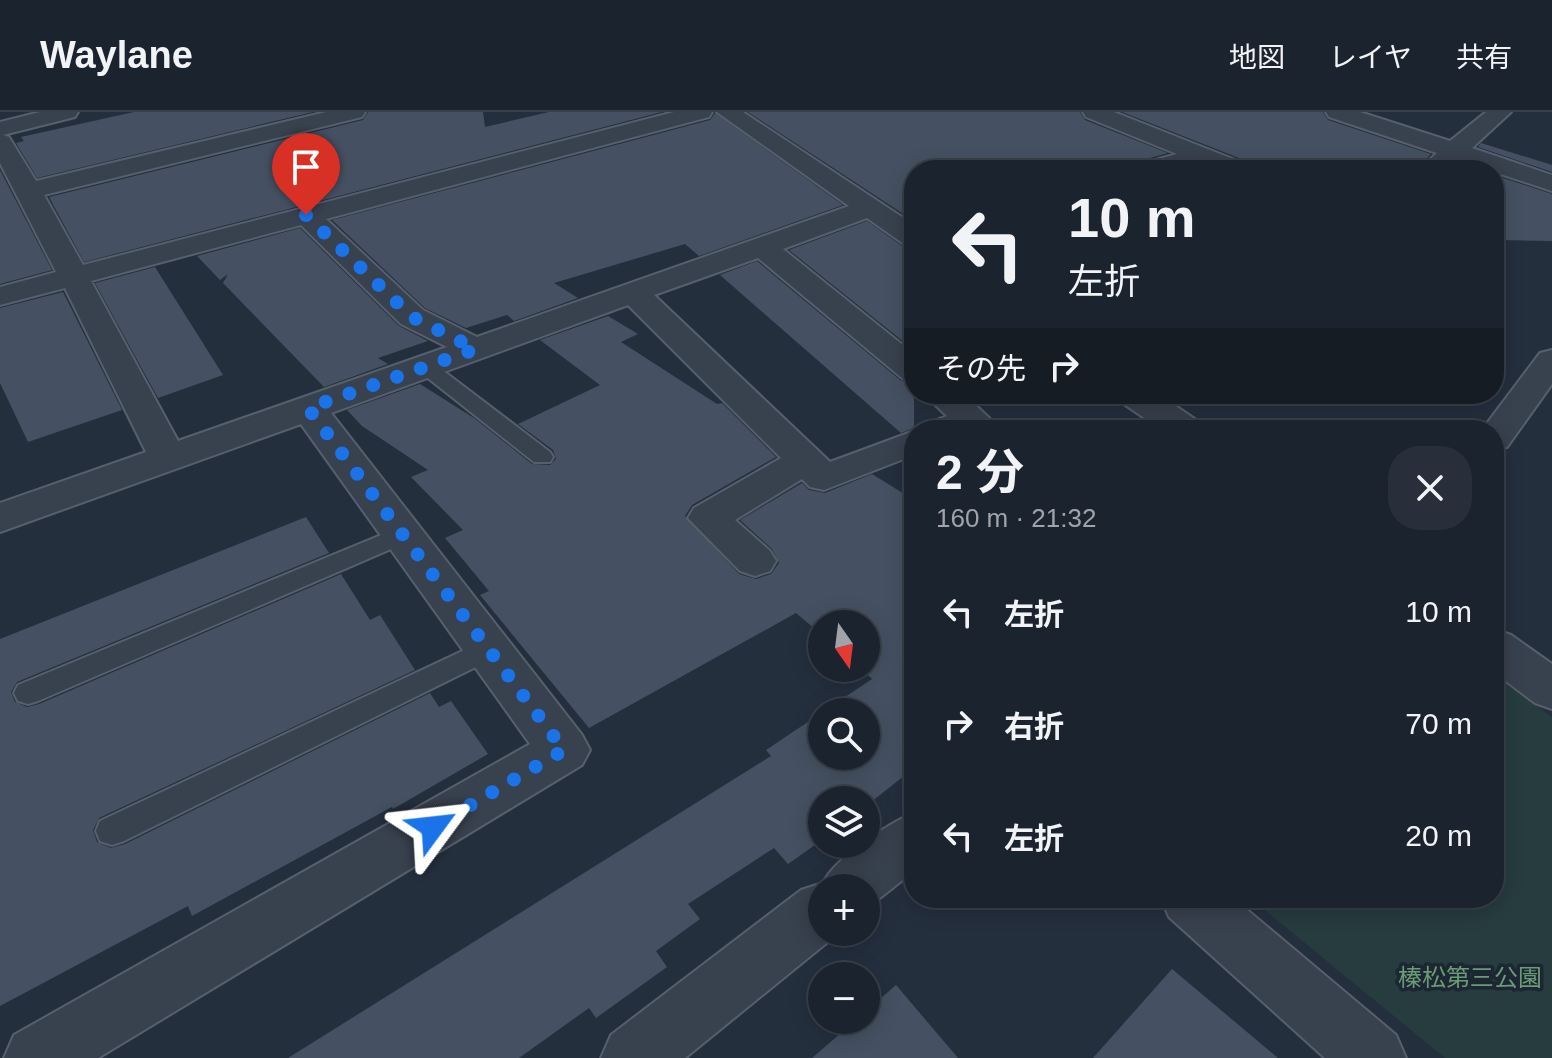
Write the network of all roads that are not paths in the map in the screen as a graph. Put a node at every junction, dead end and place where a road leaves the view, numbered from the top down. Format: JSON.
{"nodes":[{"id":1,"x":67,"y":112,"type":"edge"},
{"id":2,"x":354,"y":112,"type":"edge"},
{"id":3,"x":701,"y":112,"type":"edge"},
{"id":4,"x":728,"y":112,"type":"edge"},
{"id":5,"x":1094,"y":112,"type":"edge"},
{"id":6,"x":1337,"y":112,"type":"edge"},
{"id":7,"x":1500,"y":112,"type":"edge"},
{"id":8,"x":3,"y":128,"type":"edge"},
{"id":9,"x":1453,"y":151,"type":"junction"},
{"id":10,"x":1202,"y":155,"type":"junction"},
{"id":11,"x":1183,"y":160,"type":"edge"},
{"id":12,"x":1214,"y":160,"type":"edge"},
{"id":13,"x":1443,"y":160,"type":"edge"},
{"id":14,"x":1481,"y":160,"type":"edge"},
{"id":15,"x":1504,"y":167,"type":"edge"},
{"id":16,"x":1552,"y":183,"type":"edge"},
{"id":17,"x":29,"y":191,"type":"junction"},
{"id":18,"x":870,"y":208,"type":"junction"},
{"id":19,"x":306,"y":215,"type":"junction"},
{"id":20,"x":904,"y":229,"type":"edge"},
{"id":21,"x":763,"y":247,"type":"junction"},
{"id":22,"x":73,"y":275,"type":"junction"},
{"id":23,"x":634,"y":293,"type":"junction"},
{"id":24,"x":0,"y":296,"type":"edge"},
{"id":25,"x":476,"y":349,"type":"junction"},
{"id":26,"x":904,"y":363,"type":"edge"},
{"id":27,"x":426,"y":367,"type":"junction"},
{"id":28,"x":1549,"y":368,"type":"edge"},
{"id":29,"x":954,"y":404,"type":"edge"},
{"id":30,"x":1156,"y":404,"type":"edge"},
{"id":31,"x":308,"y":408,"type":"junction"},
{"id":32,"x":969,"y":420,"type":"edge"},
{"id":33,"x":1174,"y":420,"type":"edge"},
{"id":34,"x":1504,"y":426,"type":"edge"},
{"id":35,"x":904,"y":446,"type":"edge"},
{"id":36,"x":168,"y":457,"type":"junction"},
{"id":37,"x":542,"y":457,"type":"dead end"},
{"id":38,"x":806,"y":460,"type":"junction"},
{"id":39,"x":0,"y":518,"type":"edge"},
{"id":40,"x":403,"y":534,"type":"junction"},
{"id":41,"x":755,"y":561,"type":"dead end"},
{"id":42,"x":488,"y":649,"type":"junction"},
{"id":43,"x":1504,"y":654,"type":"edge"},
{"id":44,"x":1552,"y":690,"type":"edge"},
{"id":45,"x":28,"y":693,"type":"dead end"},
{"id":46,"x":112,"y":831,"type":"dead end"},
{"id":47,"x":904,"y":846,"type":"edge"},
{"id":48,"x":868,"y":874,"type":"edge"},
{"id":49,"x":1201,"y":908,"type":"edge"},
{"id":50,"x":808,"y":921,"type":"edge"},
{"id":51,"x":37,"y":1058,"type":"edge"},
{"id":52,"x":634,"y":1058,"type":"edge"},
{"id":53,"x":1373,"y":1058,"type":"edge"}],
"edges":[{"from":1,"to":8,"type":"street"},
{"from":2,"to":17,"type":"street"},
{"from":3,"to":19,"type":"street"},
{"from":4,"to":18,"type":"street"},
{"from":5,"to":10,"type":"street"},
{"from":6,"to":9,"type":"street"},
{"from":7,"to":9,"type":"street"},
{"from":8,"to":17,"type":"street"},
{"from":9,"to":13,"type":"street"},
{"from":9,"to":14,"type":"street"},
{"from":10,"to":11,"type":"street"},
{"from":10,"to":12,"type":"street"},
{"from":15,"to":16,"type":"street"},
{"from":17,"to":22,"type":"street"},
{"from":18,"to":20,"type":"street"},
{"from":18,"to":21,"type":"street"},
{"from":19,"to":22,"type":"street"},
{"from":19,"to":25,"type":"street"},
{"from":21,"to":23,"type":"street"},
{"from":21,"to":26,"type":"street"},
{"from":22,"to":24,"type":"street"},
{"from":22,"to":36,"type":"street"},
{"from":23,"to":25,"type":"street"},
{"from":23,"to":38,"type":"street"},
{"from":25,"to":27,"type":"street"},
{"from":27,"to":31,"type":"street"},
{"from":27,"to":37,"type":"lane"},
{"from":28,"to":34,"type":"street"},
{"from":29,"to":32,"type":"street"},
{"from":30,"to":33,"type":"street"},
{"from":31,"to":36,"type":"street"},
{"from":31,"to":40,"type":"street"},
{"from":35,"to":38,"type":"street"},
{"from":36,"to":39,"type":"street"},
{"from":38,"to":41,"type":"street"},
{"from":40,"to":42,"type":"street"},
{"from":40,"to":45,"type":"lane"},
{"from":42,"to":46,"type":"lane"},
{"from":42,"to":51,"type":"street"},
{"from":43,"to":44,"type":"street"},
{"from":47,"to":48,"type":"street"},
{"from":49,"to":53,"type":"street"},
{"from":50,"to":52,"type":"street"}]}
